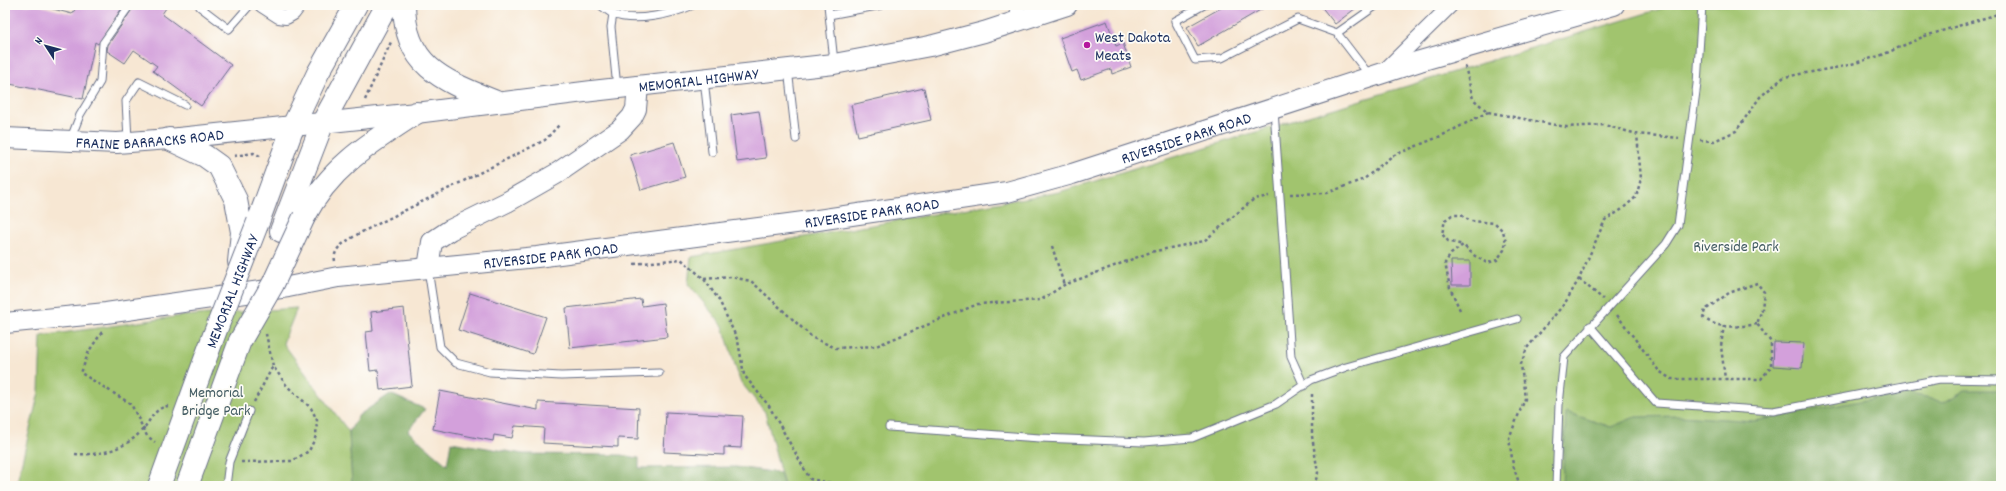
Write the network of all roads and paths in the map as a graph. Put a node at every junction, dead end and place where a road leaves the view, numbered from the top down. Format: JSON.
{"nodes":[{"id":1,"x":130,"y":5,"type":"edge"},
{"id":2,"x":201,"y":5,"type":"edge"},
{"id":3,"x":250,"y":5,"type":"edge"},
{"id":4,"x":262,"y":5,"type":"edge"},
{"id":5,"x":300,"y":5,"type":"edge"},
{"id":6,"x":356,"y":5,"type":"edge"},
{"id":7,"x":387,"y":5,"type":"edge"},
{"id":8,"x":404,"y":5,"type":"edge"},
{"id":9,"x":600,"y":5,"type":"edge"},
{"id":10,"x":692,"y":5,"type":"edge"},
{"id":11,"x":828,"y":5,"type":"edge"},
{"id":12,"x":882,"y":5,"type":"edge"},
{"id":13,"x":1067,"y":5,"type":"edge"},
{"id":14,"x":1204,"y":5,"type":"edge"},
{"id":15,"x":1377,"y":5,"type":"edge"},
{"id":16,"x":1614,"y":5,"type":"edge"},
{"id":17,"x":1702,"y":5,"type":"edge"},
{"id":18,"x":1444,"y":7,"type":"edge"},
{"id":19,"x":1019,"y":13,"type":"edge"},
{"id":20,"x":613,"y":14,"type":"junction"},
{"id":21,"x":829,"y":14,"type":"junction"},
{"id":22,"x":1338,"y":33,"type":"junction"},
{"id":23,"x":392,"y":41,"type":"dead end"},
{"id":24,"x":1461,"y":49,"type":"junction"},
{"id":25,"x":834,"y":64,"type":"junction"},
{"id":26,"x":788,"y":69,"type":"junction"},
{"id":27,"x":1377,"y":75,"type":"junction"},
{"id":28,"x":704,"y":79,"type":"junction"},
{"id":29,"x":638,"y":86,"type":"junction"},
{"id":30,"x":618,"y":88,"type":"junction"},
{"id":31,"x":365,"y":100,"type":"dead end"},
{"id":32,"x":496,"y":102,"type":"junction"},
{"id":33,"x":185,"y":105,"type":"dead end"},
{"id":34,"x":1274,"y":108,"type":"junction"},
{"id":35,"x":1488,"y":112,"type":"junction"},
{"id":36,"x":416,"y":113,"type":"junction"},
{"id":37,"x":323,"y":122,"type":"junction"},
{"id":38,"x":294,"y":124,"type":"junction"},
{"id":39,"x":559,"y":124,"type":"dead end"},
{"id":40,"x":1637,"y":134,"type":"dead end"},
{"id":41,"x":5,"y":138,"type":"edge"},
{"id":42,"x":169,"y":139,"type":"junction"},
{"id":43,"x":796,"y":139,"type":"dead end"},
{"id":44,"x":70,"y":142,"type":"junction"},
{"id":45,"x":128,"y":142,"type":"junction"},
{"id":46,"x":712,"y":152,"type":"dead end"},
{"id":47,"x":232,"y":156,"type":"dead end"},
{"id":48,"x":266,"y":159,"type":"dead end"},
{"id":49,"x":1280,"y":195,"type":"junction"},
{"id":50,"x":1463,"y":245,"type":"junction"},
{"id":51,"x":1052,"y":246,"type":"dead end"},
{"id":52,"x":626,"y":265,"type":"dead end"},
{"id":53,"x":428,"y":268,"type":"junction"},
{"id":54,"x":237,"y":277,"type":"junction"},
{"id":55,"x":338,"y":277,"type":"junction"},
{"id":56,"x":704,"y":279,"type":"junction"},
{"id":57,"x":1579,"y":279,"type":"dead end"},
{"id":58,"x":1064,"y":285,"type":"junction"},
{"id":59,"x":1609,"y":305,"type":"junction"},
{"id":60,"x":1460,"y":310,"type":"dead end"},
{"id":61,"x":1516,"y":319,"type":"dead end"},
{"id":62,"x":107,"y":322,"type":"junction"},
{"id":63,"x":5,"y":323,"type":"edge"},
{"id":64,"x":1757,"y":324,"type":"junction"},
{"id":65,"x":1724,"y":325,"type":"junction"},
{"id":66,"x":1590,"y":326,"type":"junction"},
{"id":67,"x":94,"y":332,"type":"dead end"},
{"id":68,"x":240,"y":341,"type":"junction"},
{"id":69,"x":273,"y":366,"type":"dead end"},
{"id":70,"x":659,"y":373,"type":"dead end"},
{"id":71,"x":1725,"y":379,"type":"junction"},
{"id":72,"x":1311,"y":380,"type":"junction"},
{"id":73,"x":2001,"y":380,"type":"edge"},
{"id":74,"x":1304,"y":386,"type":"junction"},
{"id":75,"x":172,"y":405,"type":"dead end"},
{"id":76,"x":249,"y":411,"type":"joint"},
{"id":77,"x":889,"y":427,"type":"dead end"},
{"id":78,"x":75,"y":454,"type":"dead end"},
{"id":79,"x":159,"y":486,"type":"edge"},
{"id":80,"x":187,"y":486,"type":"edge"},
{"id":81,"x":226,"y":486,"type":"edge"},
{"id":82,"x":847,"y":486,"type":"edge"},
{"id":83,"x":1314,"y":486,"type":"edge"},
{"id":84,"x":1556,"y":486,"type":"edge"}],
"edges":[{"from":1,"to":44,"type":"lane"},
{"from":2,"to":3,"type":"lane"},
{"from":4,"to":5,"type":"street"},
{"from":6,"to":38,"type":"main road"},
{"from":7,"to":37,"type":"main road"},
{"from":8,"to":32,"type":"main road"},
{"from":9,"to":20,"type":"lane"},
{"from":10,"to":20,"type":"lane"},
{"from":11,"to":21,"type":"lane"},
{"from":12,"to":21,"type":"lane"},
{"from":13,"to":19,"type":"main road","name":"MEMORIAL HIGHWAY"},
{"from":14,"to":22,"type":"lane"},
{"from":15,"to":22,"type":"lane"},
{"from":16,"to":24,"type":"main road","name":"RIVERSIDE PARK ROAD"},
{"from":17,"to":59,"type":"lane"},
{"from":18,"to":27,"type":"street"},
{"from":19,"to":25,"type":"main road","name":"MEMORIAL HIGHWAY"},
{"from":20,"to":30,"type":"lane"},
{"from":21,"to":25,"type":"lane"},
{"from":22,"to":27,"type":"lane"},
{"from":23,"to":31,"type":"path"},
{"from":24,"to":27,"type":"main road","name":"RIVERSIDE PARK ROAD"},
{"from":24,"to":35,"type":"path"},
{"from":25,"to":26,"type":"main road","name":"MEMORIAL HIGHWAY"},
{"from":26,"to":28,"type":"main road","name":"MEMORIAL HIGHWAY"},
{"from":26,"to":43,"type":"lane"},
{"from":27,"to":34,"type":"main road","name":"RIVERSIDE PARK ROAD"},
{"from":28,"to":29,"type":"main road","name":"MEMORIAL HIGHWAY"},
{"from":28,"to":46,"type":"lane"},
{"from":29,"to":30,"type":"main road","name":"MEMORIAL HIGHWAY"},
{"from":29,"to":53,"type":"main road"},
{"from":30,"to":32,"type":"main road","name":"MEMORIAL HIGHWAY"},
{"from":32,"to":36,"type":"main road","name":"MEMORIAL HIGHWAY"},
{"from":33,"to":45,"type":"lane"},
{"from":34,"to":49,"type":"lane"},
{"from":34,"to":53,"type":"main road","name":"RIVERSIDE PARK ROAD"},
{"from":35,"to":40,"type":"path"},
{"from":35,"to":49,"type":"path"},
{"from":36,"to":37,"type":"main road","name":"MEMORIAL HIGHWAY"},
{"from":36,"to":68,"type":"main road","bridge":true},
{"from":37,"to":38,"type":"main road","name":"MEMORIAL HIGHWAY"},
{"from":37,"to":68,"type":"main road","name":"MEMORIAL HIGHWAY","bridge":true},
{"from":38,"to":42,"type":"main road","name":"FRAINE BARRACKS ROAD"},
{"from":38,"to":54,"type":"main road","name":"MEMORIAL HIGHWAY","bridge":true},
{"from":39,"to":55,"type":"path"},
{"from":41,"to":44,"type":"main road","name":"FRAINE BARRACKS ROAD"},
{"from":42,"to":45,"type":"main road","name":"FRAINE BARRACKS ROAD"},
{"from":42,"to":54,"type":"main road","bridge":true},
{"from":44,"to":45,"type":"main road","name":"FRAINE BARRACKS ROAD"},
{"from":47,"to":48,"type":"path"},
{"from":49,"to":58,"type":"path"},
{"from":49,"to":74,"type":"lane"},
{"from":50,"to":50,"type":"path"},
{"from":50,"to":60,"type":"path"},
{"from":51,"to":58,"type":"path"},
{"from":52,"to":56,"type":"path"},
{"from":53,"to":55,"type":"main road","name":"RIVERSIDE PARK ROAD"},
{"from":53,"to":70,"type":"lane"},
{"from":54,"to":79,"type":"main road","name":"MEMORIAL HIGHWAY","bridge":true},
{"from":55,"to":62,"type":"main road","name":"RIVERSIDE PARK ROAD"},
{"from":56,"to":58,"type":"path"},
{"from":56,"to":82,"type":"path"},
{"from":57,"to":59,"type":"path"},
{"from":59,"to":66,"type":"lane"},
{"from":59,"to":71,"type":"path"},
{"from":61,"to":72,"type":"lane"},
{"from":62,"to":63,"type":"main road","name":"RIVERSIDE PARK ROAD"},
{"from":62,"to":67,"type":"path"},
{"from":64,"to":65,"type":"path"},
{"from":64,"to":65,"type":"path"},
{"from":64,"to":71,"type":"path"},
{"from":65,"to":71,"type":"path"},
{"from":66,"to":73,"type":"lane"},
{"from":66,"to":84,"type":"lane"},
{"from":68,"to":80,"type":"main road","name":"MEMORIAL HIGHWAY","bridge":true},
{"from":69,"to":76,"type":"path"},
{"from":72,"to":74,"type":"lane"},
{"from":72,"to":83,"type":"path"},
{"from":74,"to":77,"type":"lane"},
{"from":75,"to":78,"type":"path"},
{"from":76,"to":81,"type":"lane"}]}
